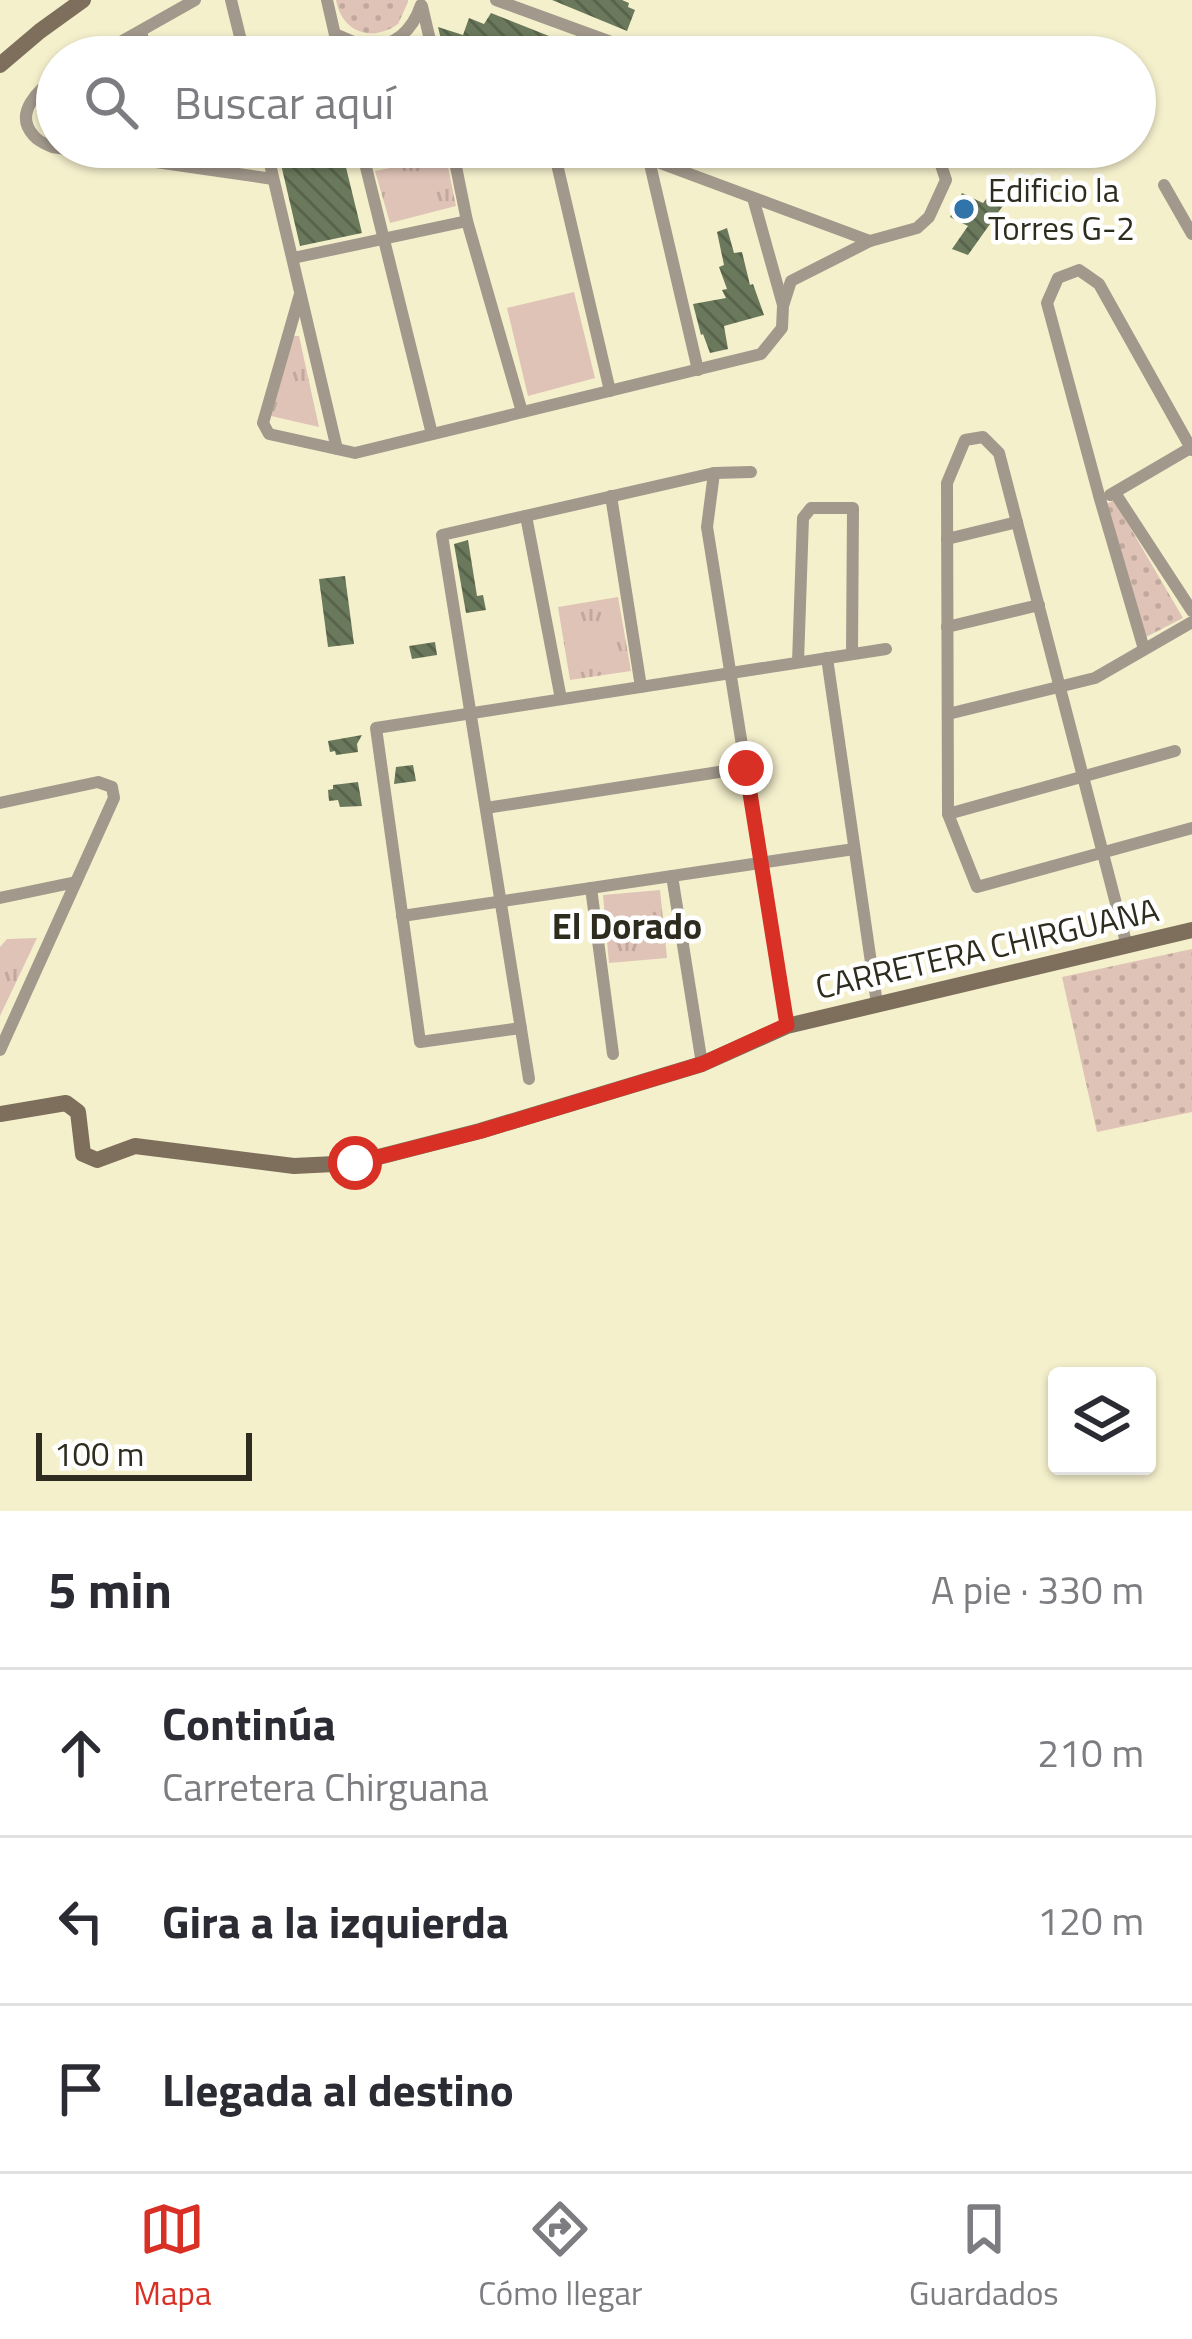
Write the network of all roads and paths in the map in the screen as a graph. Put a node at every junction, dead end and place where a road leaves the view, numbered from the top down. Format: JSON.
{"nodes":[{"id":1,"x":83,"y":0,"type":"edge"},
{"id":2,"x":195,"y":0,"type":"edge"},
{"id":3,"x":231,"y":0,"type":"edge"},
{"id":4,"x":326,"y":0,"type":"edge"},
{"id":5,"x":496,"y":0,"type":"edge"},
{"id":6,"x":421,"y":2,"type":"edge"},
{"id":7,"x":141,"y":31,"type":"junction"},
{"id":8,"x":335,"y":34,"type":"joint"},
{"id":9,"x":132,"y":36,"type":"edge"},
{"id":10,"x":142,"y":36,"type":"edge"},
{"id":11,"x":239,"y":36,"type":"edge"},
{"id":12,"x":339,"y":36,"type":"edge"},
{"id":13,"x":403,"y":36,"type":"edge"},
{"id":14,"x":429,"y":36,"type":"edge"},
{"id":15,"x":595,"y":36,"type":"edge"},
{"id":16,"x":0,"y":65,"type":"edge"},
{"id":17,"x":36,"y":92,"type":"edge"},
{"id":18,"x":36,"y":138,"type":"edge"},
{"id":19,"x":195,"y":168,"type":"edge"},
{"id":20,"x":271,"y":168,"type":"edge"},
{"id":21,"x":366,"y":168,"type":"edge"},
{"id":22,"x":456,"y":168,"type":"edge"},
{"id":23,"x":558,"y":168,"type":"edge"},
{"id":24,"x":651,"y":168,"type":"edge"},
{"id":25,"x":671,"y":168,"type":"edge"},
{"id":26,"x":942,"y":168,"type":"edge"},
{"id":27,"x":274,"y":179,"type":"junction"},
{"id":28,"x":1164,"y":185,"type":"dead end"},
{"id":29,"x":752,"y":198,"type":"junction"},
{"id":30,"x":467,"y":220,"type":"junction"},
{"id":31,"x":1190,"y":225,"type":"edge"},
{"id":32,"x":382,"y":238,"type":"junction"},
{"id":33,"x":870,"y":241,"type":"junction"},
{"id":34,"x":292,"y":258,"type":"junction"},
{"id":35,"x":300,"y":294,"type":"junction"},
{"id":36,"x":783,"y":306,"type":"junction"},
{"id":37,"x":698,"y":370,"type":"junction"},
{"id":38,"x":610,"y":391,"type":"junction"},
{"id":39,"x":522,"y":412,"type":"junction"},
{"id":40,"x":432,"y":434,"type":"junction"},
{"id":41,"x":1192,"y":448,"type":"edge"},
{"id":42,"x":337,"y":449,"type":"junction"},
{"id":43,"x":751,"y":472,"type":"dead end"},
{"id":44,"x":714,"y":473,"type":"junction"},
{"id":45,"x":1115,"y":493,"type":"junction"},
{"id":46,"x":611,"y":496,"type":"junction"},
{"id":47,"x":1100,"y":499,"type":"junction"},
{"id":48,"x":526,"y":516,"type":"junction"},
{"id":49,"x":1017,"y":522,"type":"junction"},
{"id":50,"x":947,"y":539,"type":"junction"},
{"id":51,"x":1039,"y":605,"type":"junction"},
{"id":52,"x":1192,"y":611,"type":"edge"},
{"id":53,"x":1192,"y":622,"type":"edge"},
{"id":54,"x":947,"y":627,"type":"junction"},
{"id":55,"x":886,"y":649,"type":"dead end"},
{"id":56,"x":1144,"y":649,"type":"junction"},
{"id":57,"x":852,"y":654,"type":"junction"},
{"id":58,"x":826,"y":658,"type":"junction"},
{"id":59,"x":799,"y":662,"type":"junction"},
{"id":60,"x":730,"y":673,"type":"junction"},
{"id":61,"x":1060,"y":685,"type":"junction"},
{"id":62,"x":641,"y":687,"type":"junction"},
{"id":63,"x":561,"y":699,"type":"junction"},
{"id":64,"x":471,"y":713,"type":"junction"},
{"id":65,"x":948,"y":714,"type":"junction"},
{"id":66,"x":1174,"y":751,"type":"dead end"},
{"id":67,"x":746,"y":768,"type":"junction"},
{"id":68,"x":1083,"y":777,"type":"junction"},
{"id":69,"x":0,"y":803,"type":"edge"},
{"id":70,"x":486,"y":808,"type":"junction"},
{"id":71,"x":948,"y":814,"type":"junction"},
{"id":72,"x":1192,"y":828,"type":"edge"},
{"id":73,"x":854,"y":849,"type":"junction"},
{"id":74,"x":1103,"y":853,"type":"junction"},
{"id":75,"x":760,"y":863,"type":"junction"},
{"id":76,"x":672,"y":876,"type":"junction"},
{"id":77,"x":76,"y":882,"type":"junction"},
{"id":78,"x":591,"y":888,"type":"junction"},
{"id":79,"x":0,"y":898,"type":"edge"},
{"id":80,"x":501,"y":902,"type":"junction"},
{"id":81,"x":402,"y":916,"type":"junction"},
{"id":82,"x":1192,"y":930,"type":"edge"},
{"id":83,"x":1127,"y":946,"type":"junction"},
{"id":84,"x":877,"y":1004,"type":"junction"},
{"id":85,"x":787,"y":1025,"type":"junction"},
{"id":86,"x":521,"y":1028,"type":"junction"},
{"id":87,"x":0,"y":1050,"type":"edge"},
{"id":88,"x":613,"y":1054,"type":"dead end"},
{"id":89,"x":702,"y":1064,"type":"junction"},
{"id":90,"x":529,"y":1079,"type":"dead end"},
{"id":91,"x":0,"y":1114,"type":"edge"}],
"edges":[{"from":1,"to":16,"type":"street"},
{"from":2,"to":7,"type":"street"},
{"from":3,"to":11,"type":"street"},
{"from":4,"to":8,"type":"street"},
{"from":5,"to":15,"type":"street"},
{"from":6,"to":13,"type":"street"},
{"from":6,"to":14,"type":"street"},
{"from":7,"to":9,"type":"street"},
{"from":7,"to":10,"type":"street"},
{"from":8,"to":12,"type":"street"},
{"from":17,"to":18,"type":"street"},
{"from":19,"to":27,"type":"street"},
{"from":20,"to":27,"type":"street"},
{"from":21,"to":32,"type":"street"},
{"from":22,"to":30,"type":"street"},
{"from":23,"to":38,"type":"street"},
{"from":24,"to":37,"type":"street"},
{"from":25,"to":29,"type":"street"},
{"from":26,"to":33,"type":"street"},
{"from":27,"to":34,"type":"street"},
{"from":28,"to":31,"type":"street"},
{"from":29,"to":33,"type":"street"},
{"from":29,"to":36,"type":"street"},
{"from":30,"to":32,"type":"street"},
{"from":30,"to":39,"type":"street"},
{"from":32,"to":34,"type":"street"},
{"from":32,"to":40,"type":"street"},
{"from":33,"to":36,"type":"street"},
{"from":34,"to":35,"type":"street"},
{"from":35,"to":42,"type":"street"},
{"from":35,"to":42,"type":"street"},
{"from":36,"to":37,"type":"street"},
{"from":37,"to":38,"type":"street"},
{"from":38,"to":39,"type":"street"},
{"from":39,"to":40,"type":"street"},
{"from":40,"to":42,"type":"street"},
{"from":41,"to":45,"type":"street"},
{"from":41,"to":47,"type":"street"},
{"from":43,"to":44,"type":"street"},
{"from":44,"to":46,"type":"street"},
{"from":44,"to":60,"type":"street"},
{"from":45,"to":47,"type":"street"},
{"from":45,"to":52,"type":"street"},
{"from":46,"to":48,"type":"street"},
{"from":46,"to":62,"type":"street"},
{"from":47,"to":56,"type":"street"},
{"from":48,"to":63,"type":"street"},
{"from":48,"to":64,"type":"street"},
{"from":49,"to":50,"type":"street"},
{"from":49,"to":50,"type":"street"},
{"from":49,"to":51,"type":"street"},
{"from":50,"to":54,"type":"street"},
{"from":51,"to":54,"type":"street"},
{"from":51,"to":61,"type":"street"},
{"from":53,"to":56,"type":"street"},
{"from":54,"to":65,"type":"street"},
{"from":55,"to":57,"type":"street"},
{"from":56,"to":61,"type":"street"},
{"from":57,"to":58,"type":"street"},
{"from":57,"to":59,"type":"street"},
{"from":58,"to":59,"type":"street"},
{"from":58,"to":73,"type":"street"},
{"from":59,"to":60,"type":"street"},
{"from":60,"to":62,"type":"street"},
{"from":60,"to":67,"type":"street"},
{"from":61,"to":65,"type":"street"},
{"from":61,"to":68,"type":"street"},
{"from":62,"to":63,"type":"street"},
{"from":63,"to":64,"type":"street"},
{"from":64,"to":70,"type":"street"},
{"from":64,"to":81,"type":"street"},
{"from":65,"to":71,"type":"street"},
{"from":66,"to":68,"type":"street"},
{"from":67,"to":70,"type":"street"},
{"from":67,"to":75,"type":"street"},
{"from":68,"to":71,"type":"street"},
{"from":68,"to":74,"type":"street"},
{"from":69,"to":77,"type":"street"},
{"from":70,"to":80,"type":"street"},
{"from":71,"to":74,"type":"street"},
{"from":72,"to":74,"type":"street"},
{"from":73,"to":75,"type":"street"},
{"from":73,"to":84,"type":"street"},
{"from":74,"to":83,"type":"street"},
{"from":75,"to":76,"type":"street"},
{"from":75,"to":85,"type":"street"},
{"from":76,"to":78,"type":"street"},
{"from":76,"to":89,"type":"street"},
{"from":77,"to":79,"type":"street"},
{"from":77,"to":87,"type":"street"},
{"from":78,"to":80,"type":"street"},
{"from":78,"to":88,"type":"street"},
{"from":80,"to":81,"type":"street"},
{"from":80,"to":86,"type":"street"},
{"from":81,"to":86,"type":"street"},
{"from":82,"to":83,"type":"street","name":"CARRETERA CHIRGUANA"},
{"from":83,"to":84,"type":"street","name":"CARRETERA CHIRGUANA"},
{"from":84,"to":85,"type":"street","name":"CARRETERA CHIRGUANA"},
{"from":85,"to":89,"type":"street","name":"CARRETERA CHIRGUANA"},
{"from":86,"to":90,"type":"street"},
{"from":89,"to":91,"type":"street","name":"CARRETERA CHIRGUANA"}]}
